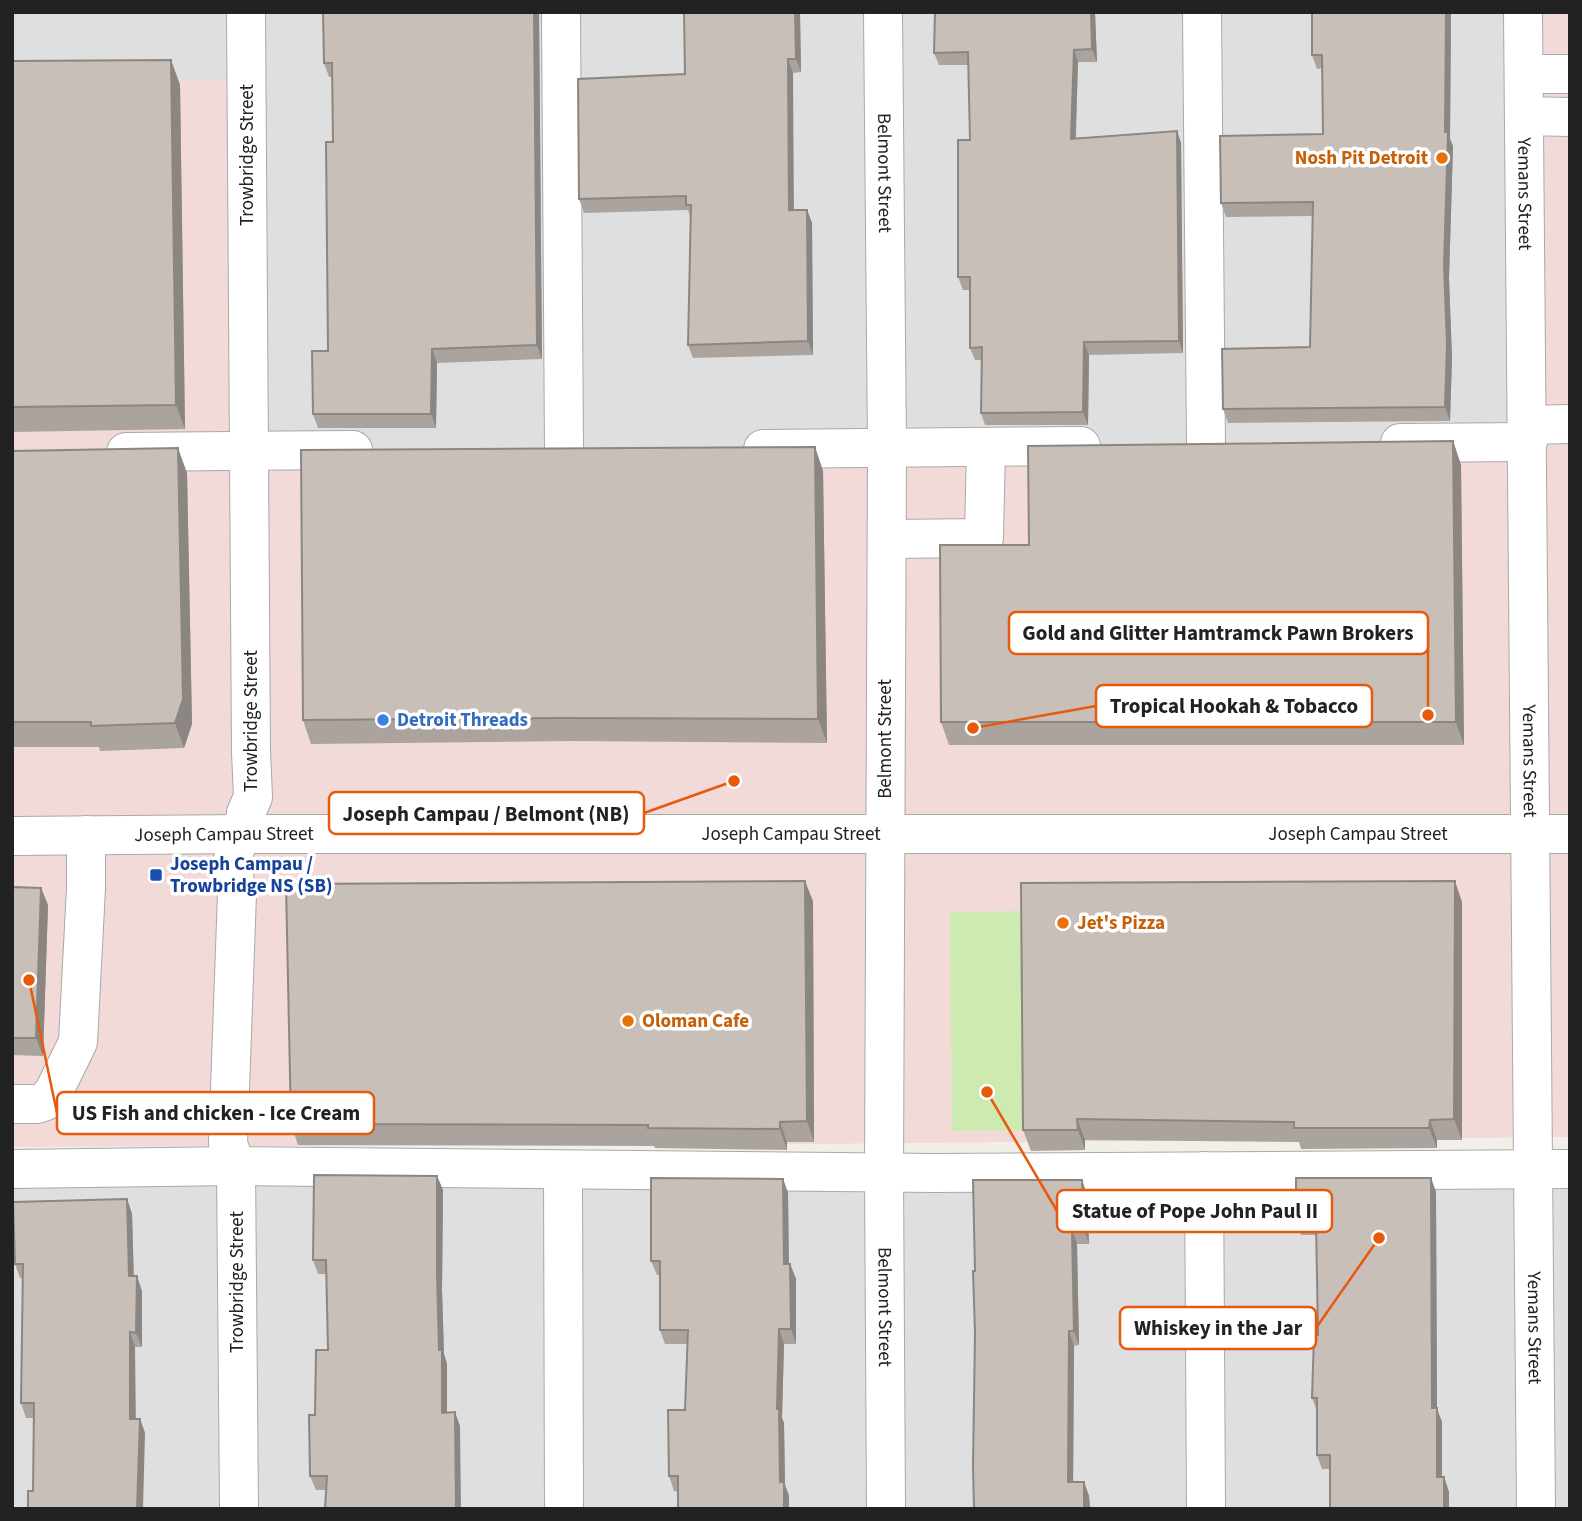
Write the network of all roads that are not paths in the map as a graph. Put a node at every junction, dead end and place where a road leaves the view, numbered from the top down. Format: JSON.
{"nodes":[{"id":1,"x":246,"y":12,"type":"edge"},
{"id":2,"x":561,"y":12,"type":"edge"},
{"id":3,"x":883,"y":12,"type":"edge"},
{"id":4,"x":1202,"y":12,"type":"edge"},
{"id":5,"x":1523,"y":12,"type":"edge"},
{"id":6,"x":1524,"y":74,"type":"junction"},
{"id":7,"x":1570,"y":74,"type":"edge"},
{"id":8,"x":1524,"y":116,"type":"junction"},
{"id":9,"x":1570,"y":117,"type":"edge"},
{"id":10,"x":1570,"y":424,"type":"edge"},
{"id":11,"x":1527,"y":433,"type":"junction"},
{"id":12,"x":1368,"y":443,"type":"edge"},
{"id":13,"x":1247,"y":445,"type":"edge"},
{"id":14,"x":1110,"y":446,"type":"edge"},
{"id":15,"x":986,"y":447,"type":"junction"},
{"id":16,"x":887,"y":448,"type":"junction"},
{"id":17,"x":728,"y":449,"type":"edge"},
{"id":18,"x":249,"y":450,"type":"junction"},
{"id":19,"x":390,"y":450,"type":"edge"},
{"id":20,"x":524,"y":450,"type":"edge"},
{"id":21,"x":564,"y":450,"type":"junction"},
{"id":22,"x":605,"y":450,"type":"edge"},
{"id":23,"x":91,"y":453,"type":"edge"},
{"id":24,"x":887,"y":538,"type":"junction"},
{"id":25,"x":885,"y":833,"type":"junction"},
{"id":26,"x":243,"y":834,"type":"junction"},
{"id":27,"x":1531,"y":834,"type":"junction"},
{"id":28,"x":1570,"y":834,"type":"edge"},
{"id":29,"x":86,"y":835,"type":"junction"},
{"id":30,"x":12,"y":836,"type":"edge"},
{"id":31,"x":12,"y":1104,"type":"edge"},
{"id":32,"x":236,"y":1167,"type":"junction"},
{"id":33,"x":1552,"y":1169,"type":"edge"},
{"id":34,"x":12,"y":1170,"type":"edge"},
{"id":35,"x":563,"y":1170,"type":"junction"},
{"id":36,"x":1204,"y":1171,"type":"junction"},
{"id":37,"x":884,"y":1173,"type":"junction"},
{"id":38,"x":239,"y":1509,"type":"edge"},
{"id":39,"x":564,"y":1509,"type":"edge"},
{"id":40,"x":886,"y":1509,"type":"edge"},
{"id":41,"x":1206,"y":1509,"type":"edge"},
{"id":42,"x":1536,"y":1509,"type":"edge"}],
"edges":[{"from":1,"to":18,"type":"street","name":"Trowbridge Street"},
{"from":2,"to":21,"type":"street"},
{"from":3,"to":16,"type":"street","name":"Belmont Street"},
{"from":4,"to":13,"type":"street"},
{"from":5,"to":6,"type":"street","name":"Yemans Street"},
{"from":6,"to":7,"type":"street"},
{"from":6,"to":8,"type":"street","name":"Yemans Street"},
{"from":8,"to":9,"type":"street"},
{"from":8,"to":11,"type":"street","name":"Yemans Street"},
{"from":10,"to":11,"type":"street"},
{"from":11,"to":12,"type":"street"},
{"from":11,"to":27,"type":"street","name":"Yemans Street"},
{"from":14,"to":15,"type":"street"},
{"from":15,"to":16,"type":"street"},
{"from":15,"to":24,"type":"street"},
{"from":16,"to":17,"type":"street"},
{"from":16,"to":24,"type":"street","name":"Belmont Street"},
{"from":18,"to":19,"type":"street"},
{"from":18,"to":23,"type":"street"},
{"from":18,"to":26,"type":"street","name":"Trowbridge Street"},
{"from":20,"to":21,"type":"street"},
{"from":21,"to":22,"type":"street"},
{"from":24,"to":25,"type":"street","name":"Belmont Street"},
{"from":25,"to":26,"type":"street","name":"Joseph Campau Street"},
{"from":25,"to":27,"type":"street","name":"Joseph Campau Street"},
{"from":25,"to":37,"type":"street","name":"Belmont Street"},
{"from":26,"to":29,"type":"street","name":"Joseph Campau Street"},
{"from":26,"to":32,"type":"street","name":"Trowbridge Street"},
{"from":27,"to":28,"type":"street","name":"Joseph Campau Street"},
{"from":27,"to":33,"type":"street","name":"Yemans Street"},
{"from":29,"to":30,"type":"street","name":"Joseph Campau Street"},
{"from":29,"to":31,"type":"street"},
{"from":32,"to":34,"type":"street"},
{"from":32,"to":35,"type":"street"},
{"from":32,"to":38,"type":"street","name":"Trowbridge Street"},
{"from":33,"to":36,"type":"street"},
{"from":33,"to":42,"type":"street","name":"Yemans Street"},
{"from":35,"to":37,"type":"street"},
{"from":35,"to":39,"type":"street"},
{"from":36,"to":37,"type":"street"},
{"from":36,"to":41,"type":"street"},
{"from":37,"to":40,"type":"street","name":"Belmont Street"}]}
